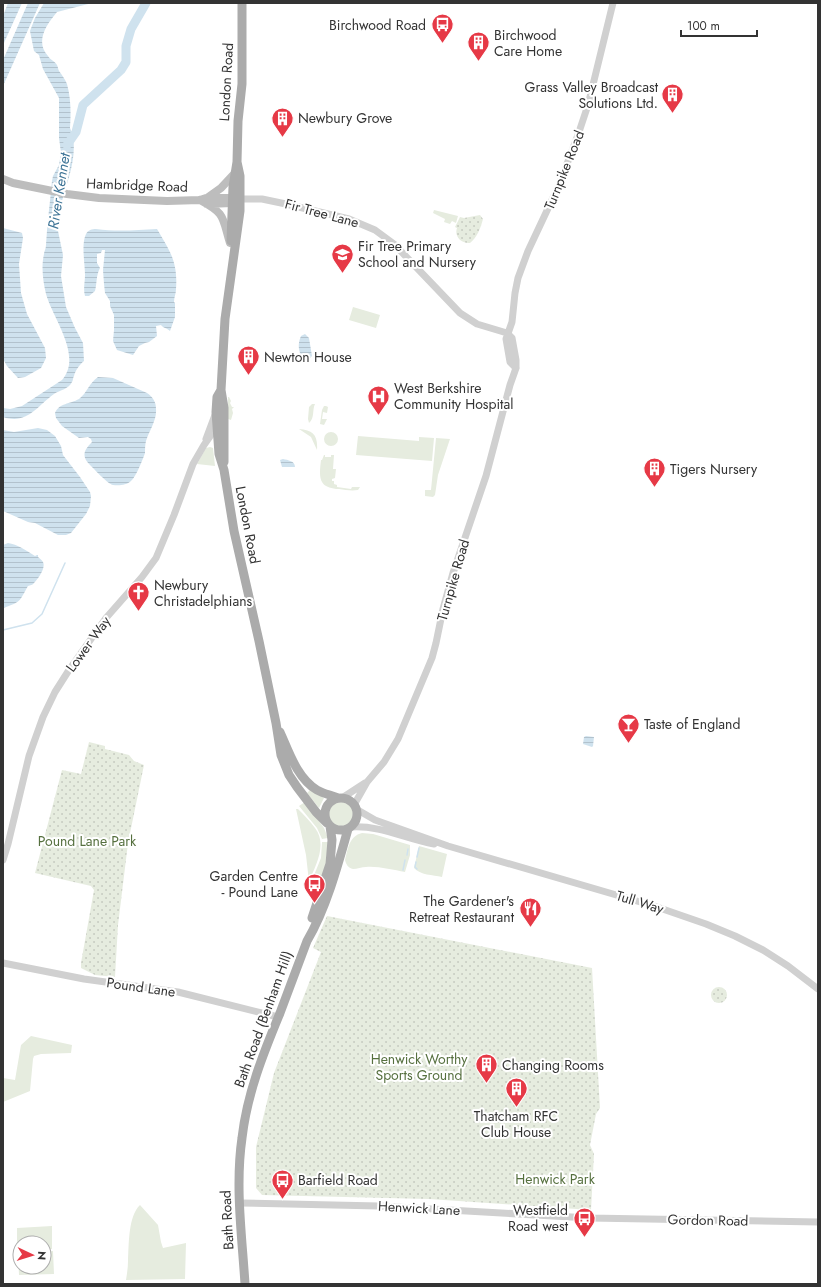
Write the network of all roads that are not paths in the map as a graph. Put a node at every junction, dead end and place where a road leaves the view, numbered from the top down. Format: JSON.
{"nodes":[{"id":1,"x":242,"y":3,"type":"edge"},
{"id":2,"x":613,"y":3,"type":"edge"},
{"id":3,"x":237,"y":162,"type":"junction"},
{"id":4,"x":235,"y":173,"type":"junction"},
{"id":5,"x":3,"y":179,"type":"edge"},
{"id":6,"x":235,"y":200,"type":"junction"},
{"id":7,"x":204,"y":201,"type":"junction"},
{"id":8,"x":230,"y":245,"type":"junction"},
{"id":9,"x":233,"y":255,"type":"junction"},
{"id":10,"x":507,"y":333,"type":"junction"},
{"id":11,"x":220,"y":412,"type":"junction"},
{"id":12,"x":217,"y":428,"type":"junction"},
{"id":13,"x":204,"y":445,"type":"junction"},
{"id":14,"x":218,"y":448,"type":"junction"},
{"id":15,"x":224,"y":470,"type":"junction"},
{"id":16,"x":276,"y":723,"type":"junction"},
{"id":17,"x":366,"y":782,"type":"junction"},
{"id":18,"x":340,"y":798,"type":"junction"},
{"id":19,"x":355,"y":807,"type":"junction"},
{"id":20,"x":328,"y":825,"type":"junction"},
{"id":21,"x":350,"y":828,"type":"junction"},
{"id":22,"x":448,"y":846,"type":"junction"},
{"id":23,"x":3,"y":860,"type":"edge"},
{"id":24,"x":307,"y":942,"type":"junction"},
{"id":25,"x":3,"y":963,"type":"edge"},
{"id":26,"x":818,"y":988,"type":"edge"},
{"id":27,"x":278,"y":1017,"type":"junction"},
{"id":28,"x":240,"y":1154,"type":"joint"},
{"id":29,"x":240,"y":1203,"type":"junction"},
{"id":30,"x":598,"y":1218,"type":"joint"},
{"id":31,"x":818,"y":1222,"type":"edge"},
{"id":32,"x":245,"y":1284,"type":"edge"}],
"edges":[{"from":1,"to":3,"type":"main road","name":"London Road"},
{"from":2,"to":10,"type":"street","name":"Turnpike Road"},
{"from":3,"to":4,"type":"main road","name":"London Road"},
{"from":3,"to":6,"type":"main road","name":"London Road"},
{"from":4,"to":6,"type":"main road","name":"London Road"},
{"from":4,"to":7,"type":"main road"},
{"from":5,"to":7,"type":"main road","name":"Hambridge Road"},
{"from":6,"to":7,"type":"main road","name":"Hambridge Road"},
{"from":6,"to":8,"type":"main road","name":"London Road"},
{"from":6,"to":9,"type":"main road","name":"London Road"},
{"from":6,"to":10,"type":"street","name":"Fir Tree Lane"},
{"from":7,"to":8,"type":"main road"},
{"from":8,"to":9,"type":"main road","name":"London Road"},
{"from":9,"to":11,"type":"main road","name":"London Road"},
{"from":10,"to":17,"type":"street","name":"Turnpike Road"},
{"from":11,"to":12,"type":"main road","name":"London Road"},
{"from":11,"to":13,"type":"street","name":"Lower Way"},
{"from":11,"to":15,"type":"main road","name":"London Road"},
{"from":12,"to":13,"type":"street","name":"Lower Way"},
{"from":12,"to":14,"type":"main road","name":"London Road"},
{"from":13,"to":14,"type":"street"},
{"from":13,"to":23,"type":"street","name":"Lower Way"},
{"from":14,"to":15,"type":"main road","name":"London Road"},
{"from":15,"to":16,"type":"main road","name":"London Road"},
{"from":16,"to":18,"type":"main road"},
{"from":16,"to":20,"type":"main road"},
{"from":17,"to":18,"type":"street","name":"Turnpike Road"},
{"from":17,"to":19,"type":"street","name":"Turnpike Road"},
{"from":18,"to":19,"type":"main road"},
{"from":18,"to":20,"type":"main road"},
{"from":19,"to":21,"type":"main road"},
{"from":19,"to":22,"type":"street","name":"Tull Way"},
{"from":20,"to":21,"type":"main road"},
{"from":20,"to":24,"type":"main road","name":"Bath Road (Benham Hill)"},
{"from":21,"to":22,"type":"street","name":"Tull Way"},
{"from":21,"to":24,"type":"main road","name":"Bath Road (Benham Hill)"},
{"from":22,"to":26,"type":"street","name":"Tull Way"},
{"from":24,"to":27,"type":"main road","name":"Bath Road (Benham Hill)"},
{"from":25,"to":27,"type":"street","name":"Pound Lane"},
{"from":27,"to":28,"type":"main road","name":"Bath Road (Benham Hill)"},
{"from":28,"to":29,"type":"main road","name":"Bath Road"},
{"from":29,"to":30,"type":"street","name":"Henwick Lane"},
{"from":29,"to":32,"type":"main road","name":"Bath Road"},
{"from":30,"to":31,"type":"street","name":"Gordon Road"}]}
